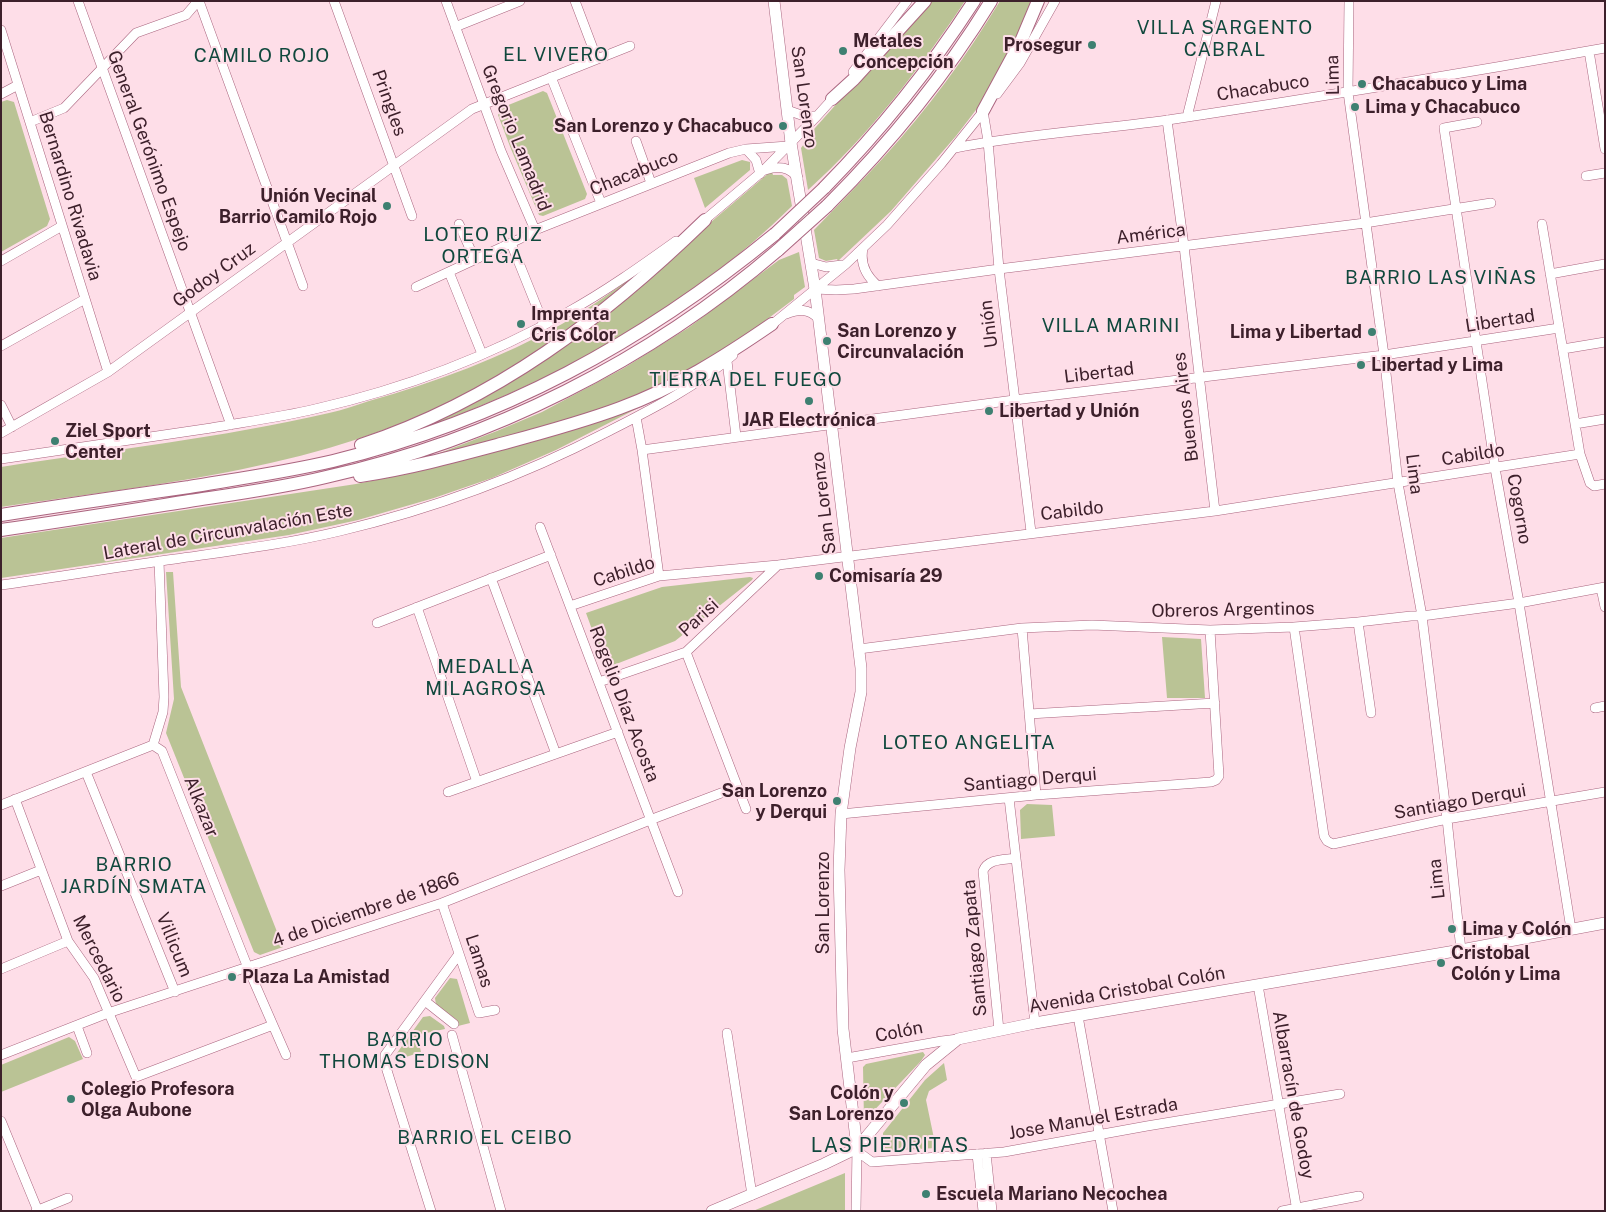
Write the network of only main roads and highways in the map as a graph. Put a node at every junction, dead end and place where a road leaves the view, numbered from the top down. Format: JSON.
{"nodes":[{"id":1,"x":774,"y":1,"type":"edge"},
{"id":2,"x":925,"y":1,"type":"edge"},
{"id":3,"x":974,"y":1,"type":"edge"},
{"id":4,"x":991,"y":1,"type":"edge"},
{"id":5,"x":1038,"y":1,"type":"edge"},
{"id":6,"x":832,"y":99,"type":"road end"},
{"id":7,"x":983,"y":111,"type":"road end"},
{"id":8,"x":705,"y":220,"type":"road end"},
{"id":9,"x":772,"y":324,"type":"road end"},
{"id":10,"x":258,"y":476,"type":"junction"},
{"id":11,"x":274,"y":488,"type":"junction"},
{"id":12,"x":1,"y":514,"type":"edge"},
{"id":13,"x":1,"y":530,"type":"edge"},
{"id":14,"x":1605,"y":923,"type":"edge"},
{"id":15,"x":857,"y":1148,"type":"junction"},
{"id":16,"x":712,"y":1211,"type":"edge"}],
"edges":[{"from":1,"to":15,"type":"main road","name":"San Lorenzo"},
{"from":2,"to":6,"type":"highway"},
{"from":3,"to":10,"type":"highway","bridge":true},
{"from":4,"to":11,"type":"highway","bridge":true},
{"from":5,"to":7,"type":"highway"},
{"from":8,"to":10,"type":"highway"},
{"from":9,"to":11,"type":"highway"},
{"from":10,"to":12,"type":"highway"},
{"from":11,"to":13,"type":"highway"},
{"from":14,"to":15,"type":"main road","name":"Avenida Cristobal Colón"},
{"from":15,"to":16,"type":"main road","name":"Avenida Cristobal Colón"}]}
